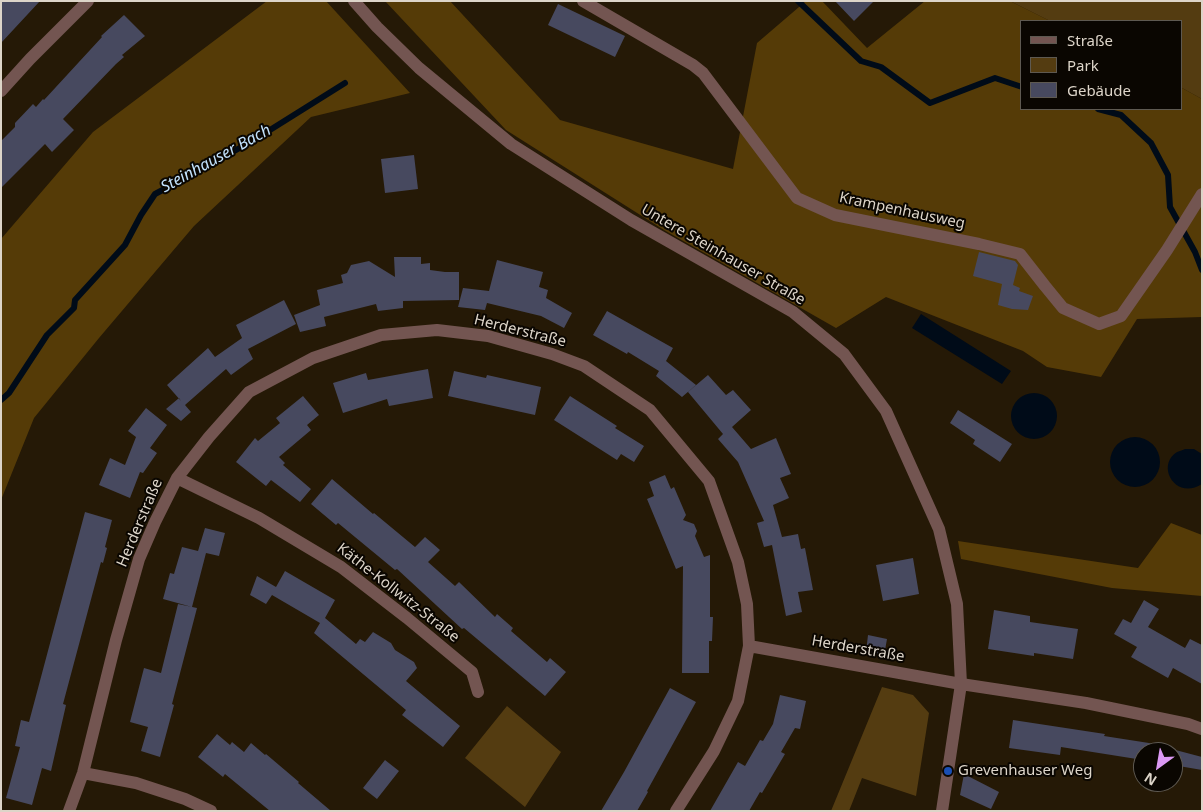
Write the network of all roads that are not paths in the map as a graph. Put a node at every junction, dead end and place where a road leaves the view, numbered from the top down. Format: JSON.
{"nodes":[{"id":1,"x":88,"y":1,"type":"edge"},
{"id":2,"x":354,"y":1,"type":"edge"},
{"id":3,"x":583,"y":1,"type":"edge"},
{"id":4,"x":1,"y":91,"type":"edge"},
{"id":5,"x":1202,"y":194,"type":"edge"},
{"id":6,"x":177,"y":478,"type":"junction"},
{"id":7,"x":749,"y":646,"type":"junction"},
{"id":8,"x":961,"y":684,"type":"junction"},
{"id":9,"x":478,"y":692,"type":"dead end"},
{"id":10,"x":1202,"y":729,"type":"edge"},
{"id":11,"x":83,"y":773,"type":"junction"},
{"id":12,"x":69,"y":811,"type":"edge"},
{"id":13,"x":211,"y":811,"type":"edge"},
{"id":14,"x":676,"y":811,"type":"edge"},
{"id":15,"x":942,"y":811,"type":"edge"}],
"edges":[{"from":1,"to":4,"type":"street"},
{"from":2,"to":8,"type":"street","name":"Untere Steinhauser Straße"},
{"from":3,"to":5,"type":"street","name":"Krampenhausweg"},
{"from":6,"to":7,"type":"street","name":"Herderstraße"},
{"from":6,"to":9,"type":"street","name":"Käthe-Kollwitz-Straße"},
{"from":6,"to":11,"type":"street","name":"Herderstraße"},
{"from":7,"to":8,"type":"street","name":"Herderstraße"},
{"from":7,"to":14,"type":"street","name":"Herderstraße"},
{"from":8,"to":10,"type":"street"},
{"from":8,"to":15,"type":"street","name":"Untere Steinhauser Straße"},
{"from":11,"to":12,"type":"street","name":"Herderstraße"},
{"from":11,"to":13,"type":"street"}]}
